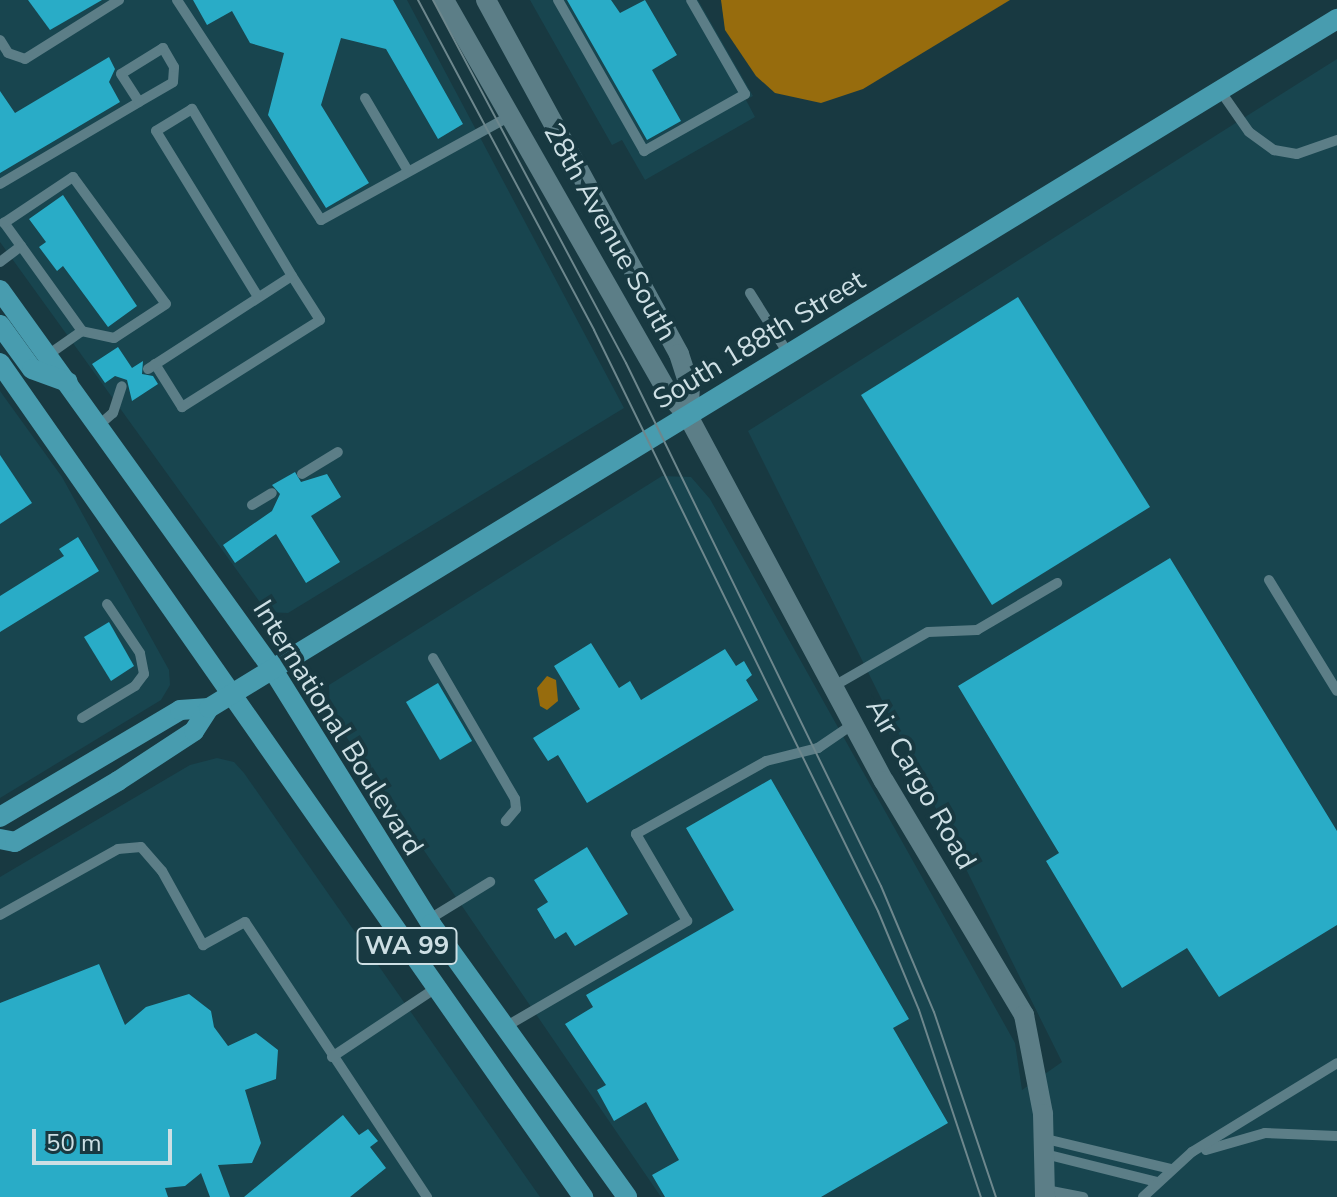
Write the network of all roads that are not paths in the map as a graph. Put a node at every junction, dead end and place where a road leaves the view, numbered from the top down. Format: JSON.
{"nodes":[{"id":1,"x":119,"y":0,"type":"edge"},
{"id":2,"x":177,"y":0,"type":"edge"},
{"id":3,"x":444,"y":0,"type":"edge"},
{"id":4,"x":486,"y":0,"type":"edge"},
{"id":5,"x":558,"y":0,"type":"edge"},
{"id":6,"x":691,"y":0,"type":"edge"},
{"id":7,"x":1337,"y":19,"type":"edge"},
{"id":8,"x":0,"y":40,"type":"edge"},
{"id":9,"x":1219,"y":89,"type":"junction"},
{"id":10,"x":365,"y":98,"type":"dead end"},
{"id":11,"x":139,"y":102,"type":"junction"},
{"id":12,"x":512,"y":115,"type":"junction"},
{"id":13,"x":1337,"y":140,"type":"edge"},
{"id":14,"x":408,"y":171,"type":"junction"},
{"id":15,"x":0,"y":184,"type":"edge"},
{"id":16,"x":21,"y":246,"type":"junction"},
{"id":17,"x":0,"y":262,"type":"edge"},
{"id":18,"x":292,"y":276,"type":"junction"},
{"id":19,"x":0,"y":290,"type":"edge"},
{"id":20,"x":750,"y":293,"type":"dead end"},
{"id":21,"x":258,"y":297,"type":"junction"},
{"id":22,"x":0,"y":325,"type":"edge"},
{"id":23,"x":82,"y":331,"type":"junction"},
{"id":24,"x":48,"y":355,"type":"junction"},
{"id":25,"x":789,"y":355,"type":"junction"},
{"id":26,"x":0,"y":363,"type":"edge"},
{"id":27,"x":68,"y":382,"type":"junction"},
{"id":28,"x":122,"y":386,"type":"dead end"},
{"id":29,"x":688,"y":416,"type":"junction"},
{"id":30,"x":99,"y":425,"type":"junction"},
{"id":31,"x":338,"y":452,"type":"dead end"},
{"id":32,"x":302,"y":474,"type":"dead end"},
{"id":33,"x":272,"y":493,"type":"dead end"},
{"id":34,"x":252,"y":505,"type":"dead end"},
{"id":35,"x":1269,"y":580,"type":"dead end"},
{"id":36,"x":1057,"y":583,"type":"dead end"},
{"id":37,"x":107,"y":604,"type":"dead end"},
{"id":38,"x":433,"y":658,"type":"dead end"},
{"id":39,"x":273,"y":670,"type":"junction"},
{"id":40,"x":834,"y":686,"type":"junction"},
{"id":41,"x":1337,"y":691,"type":"edge"},
{"id":42,"x":231,"y":695,"type":"junction"},
{"id":43,"x":209,"y":708,"type":"junction"},
{"id":44,"x":82,"y":718,"type":"dead end"},
{"id":45,"x":853,"y":724,"type":"junction"},
{"id":46,"x":0,"y":817,"type":"edge"},
{"id":47,"x":506,"y":821,"type":"dead end"},
{"id":48,"x":0,"y":839,"type":"edge"},
{"id":49,"x":490,"y":882,"type":"dead end"},
{"id":50,"x":0,"y":915,"type":"edge"},
{"id":51,"x":428,"y":920,"type":"junction"},
{"id":52,"x":436,"y":988,"type":"junction"},
{"id":53,"x":505,"y":1027,"type":"junction"},
{"id":54,"x":332,"y":1057,"type":"junction"},
{"id":55,"x":1337,"y":1063,"type":"edge"},
{"id":56,"x":1337,"y":1136,"type":"edge"},
{"id":57,"x":1046,"y":1146,"type":"junction"},
{"id":58,"x":1174,"y":1167,"type":"junction"},
{"id":59,"x":1157,"y":1182,"type":"junction"},
{"id":60,"x":1046,"y":1194,"type":"edge"},
{"id":61,"x":427,"y":1197,"type":"edge"},
{"id":62,"x":583,"y":1197,"type":"edge"},
{"id":63,"x":627,"y":1197,"type":"edge"},
{"id":64,"x":1083,"y":1197,"type":"edge"},
{"id":65,"x":1143,"y":1197,"type":"edge"}],
"edges":[{"from":1,"to":8,"type":"lane"},
{"from":2,"to":14,"type":"lane"},
{"from":3,"to":12,"type":"main road","name":"28th Avenue South"},
{"from":4,"to":29,"type":"main road","name":"28th Avenue South"},
{"from":5,"to":6,"type":"lane"},
{"from":7,"to":9,"type":"main road","name":"South 188th Street"},
{"from":9,"to":13,"type":"lane"},
{"from":9,"to":25,"type":"main road","name":"South 188th Street"},
{"from":10,"to":14,"type":"lane"},
{"from":11,"to":11,"type":"lane"},
{"from":11,"to":15,"type":"lane"},
{"from":12,"to":14,"type":"lane"},
{"from":12,"to":29,"type":"main road","name":"28th Avenue South"},
{"from":16,"to":17,"type":"lane"},
{"from":16,"to":23,"type":"lane"},
{"from":16,"to":23,"type":"lane"},
{"from":18,"to":21,"type":"lane"},
{"from":18,"to":21,"type":"lane"},
{"from":18,"to":21,"type":"lane"},
{"from":19,"to":24,"type":"main road","name":"International Boulevard","number":"WA 99"},
{"from":20,"to":25,"type":"lane"},
{"from":22,"to":27,"type":"main road"},
{"from":23,"to":24,"type":"lane"},
{"from":24,"to":27,"type":"main road","name":"International Boulevard","number":"WA 99"},
{"from":25,"to":29,"type":"main road","name":"South 188th Street"},
{"from":26,"to":42,"type":"main road","number":"WA 99"},
{"from":27,"to":30,"type":"main road","name":"International Boulevard","number":"WA 99"},
{"from":28,"to":30,"type":"lane"},
{"from":29,"to":39,"type":"main road","name":"South 188th Street"},
{"from":29,"to":40,"type":"main road","name":"Air Cargo Road"},
{"from":30,"to":39,"type":"main road","name":"International Boulevard","number":"WA 99"},
{"from":31,"to":32,"type":"lane"},
{"from":33,"to":34,"type":"lane"},
{"from":35,"to":41,"type":"lane"},
{"from":36,"to":40,"type":"lane"},
{"from":37,"to":44,"type":"lane"},
{"from":38,"to":47,"type":"lane"},
{"from":39,"to":42,"type":"main road","name":"South 188th Street"},
{"from":39,"to":51,"type":"main road","name":"International Boulevard","number":"WA 99"},
{"from":40,"to":45,"type":"main road","name":"Air Cargo Road"},
{"from":42,"to":43,"type":"main road","name":"South 188th Street"},
{"from":42,"to":52,"type":"main road","number":"WA 99"},
{"from":43,"to":46,"type":"main road","name":"South 188th Street"},
{"from":43,"to":48,"type":"main road","name":"South 188th Street"},
{"from":45,"to":53,"type":"lane"},
{"from":45,"to":57,"type":"main road","name":"Air Cargo Road"},
{"from":49,"to":51,"type":"lane"},
{"from":50,"to":54,"type":"lane"},
{"from":51,"to":53,"type":"main road","name":"International Boulevard","number":"WA 99"},
{"from":52,"to":54,"type":"lane"},
{"from":52,"to":62,"type":"main road","number":"WA 99"},
{"from":53,"to":63,"type":"main road","name":"International Boulevard","number":"WA 99"},
{"from":54,"to":61,"type":"lane"},
{"from":55,"to":58,"type":"lane"},
{"from":56,"to":58,"type":"lane"},
{"from":57,"to":58,"type":"lane"},
{"from":57,"to":59,"type":"lane"},
{"from":57,"to":60,"type":"main road","name":"Air Cargo Road"},
{"from":58,"to":59,"type":"lane"},
{"from":59,"to":65,"type":"lane"},
{"from":60,"to":64,"type":"lane"}]}
